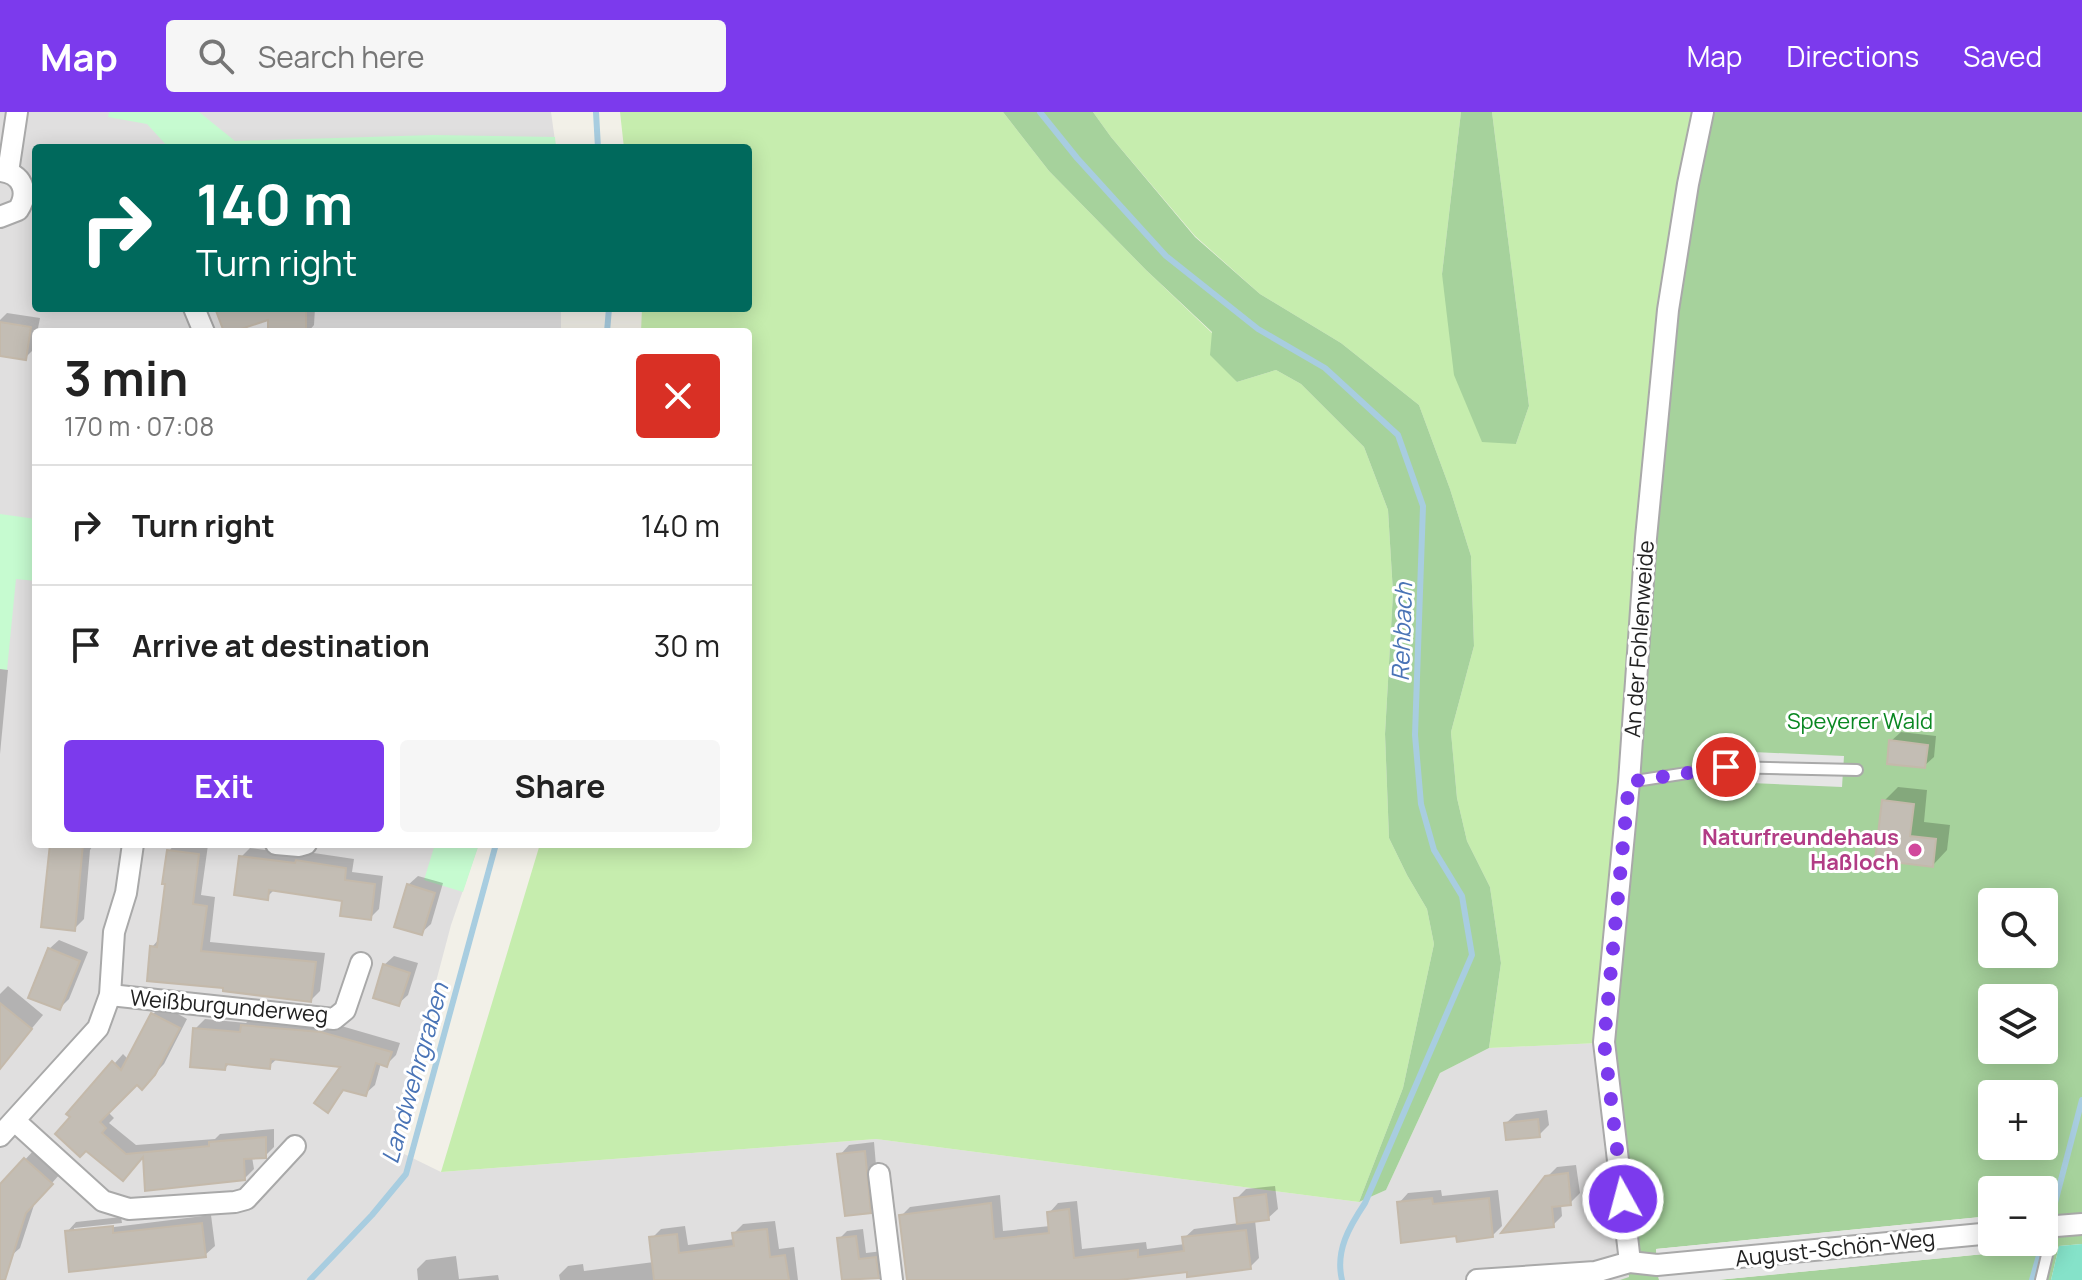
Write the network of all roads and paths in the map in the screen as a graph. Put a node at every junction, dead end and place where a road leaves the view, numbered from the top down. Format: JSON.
{"nodes":[{"id":1,"x":17,"y":112,"type":"edge"},
{"id":2,"x":1703,"y":112,"type":"edge"},
{"id":3,"x":4,"y":171,"type":"edge"},
{"id":4,"x":30,"y":199,"type":"edge"},
{"id":5,"x":0,"y":217,"type":"edge"},
{"id":6,"x":1857,"y":770,"type":"dead end"},
{"id":7,"x":1629,"y":782,"type":"junction"},
{"id":8,"x":132,"y":848,"type":"edge"},
{"id":9,"x":361,"y":963,"type":"dead end"},
{"id":10,"x":110,"y":995,"type":"junction"},
{"id":11,"x":16,"y":1122,"type":"junction"},
{"id":12,"x":0,"y":1136,"type":"edge"},
{"id":13,"x":295,"y":1146,"type":"dead end"},
{"id":14,"x":879,"y":1174,"type":"dead end"},
{"id":15,"x":2082,"y":1224,"type":"edge"},
{"id":16,"x":2058,"y":1226,"type":"edge"},
{"id":17,"x":1978,"y":1234,"type":"edge"},
{"id":18,"x":2045,"y":1256,"type":"edge"},
{"id":19,"x":1630,"y":1262,"type":"junction"},
{"id":20,"x":1595,"y":1276,"type":"edge"},
{"id":21,"x":892,"y":1280,"type":"edge"},
{"id":22,"x":1477,"y":1280,"type":"edge"},
{"id":23,"x":2041,"y":1280,"type":"edge"}],
"edges":[{"from":1,"to":3,"type":"street"},
{"from":2,"to":7,"type":"street","name":"An der Fohlenweide"},
{"from":3,"to":4,"type":"street"},
{"from":4,"to":5,"type":"street"},
{"from":6,"to":7,"type":"lane"},
{"from":7,"to":19,"type":"street","name":"An der Fohlenweide"},
{"from":8,"to":10,"type":"street"},
{"from":9,"to":10,"type":"street","name":"Weißburgunderweg"},
{"from":10,"to":11,"type":"street"},
{"from":11,"to":12,"type":"street"},
{"from":11,"to":13,"type":"street"},
{"from":14,"to":21,"type":"street"},
{"from":15,"to":16,"type":"street"},
{"from":17,"to":19,"type":"street","name":"August-Schön-Weg"},
{"from":18,"to":23,"type":"lane"},
{"from":19,"to":20,"type":"street","name":"August-Schön-Weg"},
{"from":20,"to":22,"type":"street","name":"August-Schön-Weg"}]}
